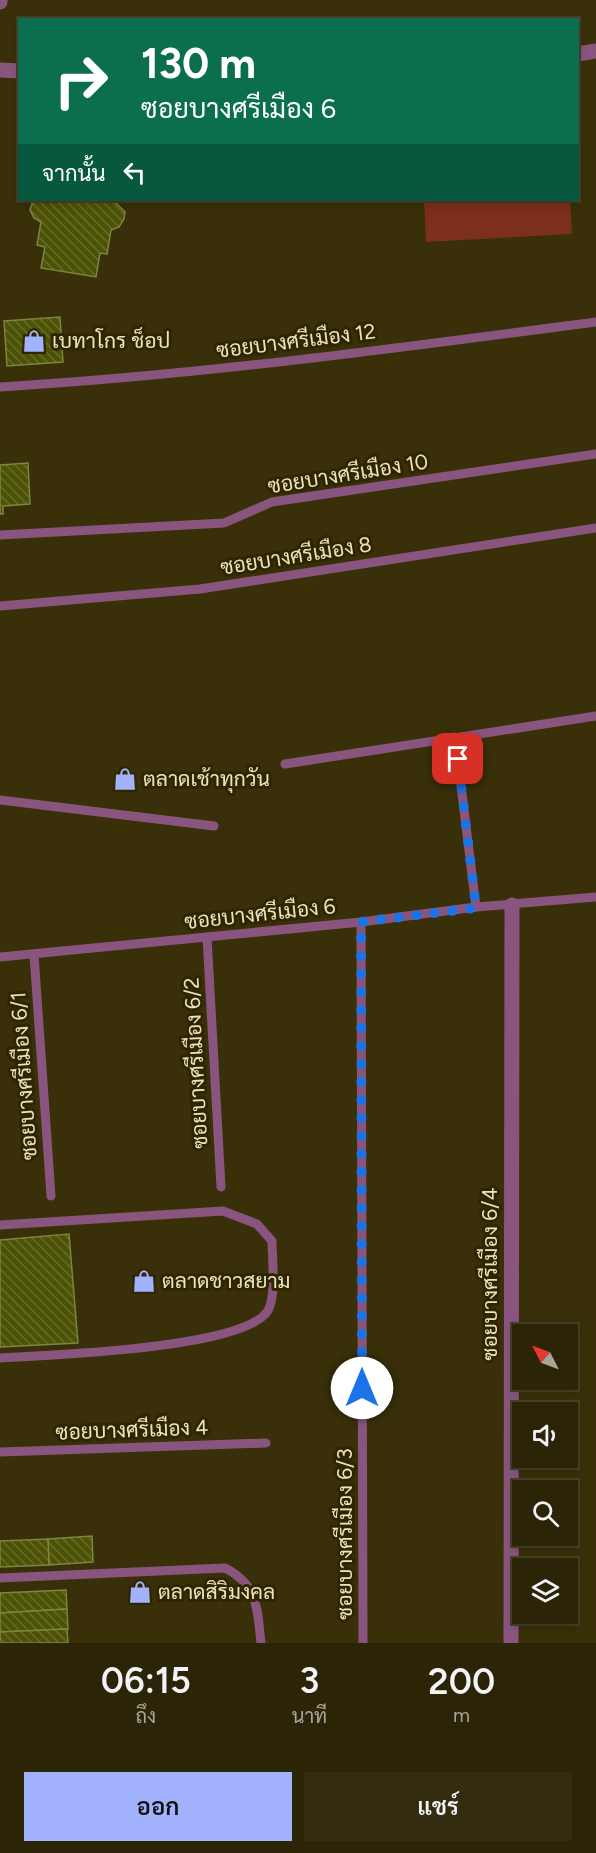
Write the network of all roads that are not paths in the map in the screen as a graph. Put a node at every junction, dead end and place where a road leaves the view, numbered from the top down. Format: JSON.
{"nodes":[{"id":1,"x":596,"y":51,"type":"edge"},
{"id":2,"x":579,"y":54,"type":"edge"},
{"id":3,"x":0,"y":70,"type":"edge"},
{"id":4,"x":18,"y":71,"type":"edge"},
{"id":5,"x":596,"y":322,"type":"edge"},
{"id":6,"x":0,"y":387,"type":"edge"},
{"id":7,"x":596,"y":454,"type":"edge"},
{"id":8,"x":596,"y":528,"type":"edge"},
{"id":9,"x":0,"y":535,"type":"edge"},
{"id":10,"x":0,"y":606,"type":"edge"},
{"id":11,"x":596,"y":716,"type":"edge"},
{"id":12,"x":455,"y":737,"type":"junction"},
{"id":13,"x":285,"y":764,"type":"dead end"},
{"id":14,"x":0,"y":800,"type":"edge"},
{"id":15,"x":214,"y":826,"type":"dead end"},
{"id":16,"x":596,"y":897,"type":"edge"},
{"id":17,"x":512,"y":905,"type":"junction"},
{"id":18,"x":476,"y":908,"type":"junction"},
{"id":19,"x":361,"y":922,"type":"junction"},
{"id":20,"x":207,"y":937,"type":"junction"},
{"id":21,"x":34,"y":955,"type":"junction"},
{"id":22,"x":0,"y":957,"type":"edge"},
{"id":23,"x":221,"y":1187,"type":"dead end"},
{"id":24,"x":51,"y":1196,"type":"dead end"},
{"id":25,"x":0,"y":1225,"type":"edge"},
{"id":26,"x":0,"y":1358,"type":"edge"},
{"id":27,"x":266,"y":1443,"type":"dead end"},
{"id":28,"x":0,"y":1452,"type":"edge"},
{"id":29,"x":0,"y":1578,"type":"edge"},
{"id":30,"x":261,"y":1643,"type":"edge"},
{"id":31,"x":363,"y":1643,"type":"edge"},
{"id":32,"x":512,"y":1643,"type":"edge"}],
"edges":[{"from":1,"to":2,"type":"street"},
{"from":3,"to":4,"type":"street"},
{"from":5,"to":6,"type":"lane","name":"ซอยบางศรีเมือง 12"},
{"from":7,"to":9,"type":"lane","name":"ซอยบางศรีเมือง 10"},
{"from":8,"to":10,"type":"lane","name":"ซอยบางศรีเมือง 8"},
{"from":11,"to":12,"type":"lane"},
{"from":12,"to":13,"type":"lane"},
{"from":12,"to":18,"type":"lane"},
{"from":14,"to":15,"type":"lane"},
{"from":16,"to":17,"type":"lane","name":"ซอยบางศรีเมือง 6"},
{"from":17,"to":18,"type":"lane","name":"ซอยบางศรีเมือง 6"},
{"from":17,"to":32,"type":"street","name":"ซอยบางศรีเมือง 6/4"},
{"from":18,"to":19,"type":"lane","name":"ซอยบางศรีเมือง 6"},
{"from":19,"to":20,"type":"lane","name":"ซอยบางศรีเมือง 6"},
{"from":19,"to":31,"type":"lane","name":"ซอยบางศรีเมือง 6/3"},
{"from":20,"to":21,"type":"lane","name":"ซอยบางศรีเมือง 6"},
{"from":20,"to":23,"type":"lane","name":"ซอยบางศรีเมือง 6/2"},
{"from":21,"to":22,"type":"lane","name":"ซอยบางศรีเมือง 6"},
{"from":21,"to":24,"type":"lane","name":"ซอยบางศรีเมือง 6/1"},
{"from":25,"to":26,"type":"lane"},
{"from":27,"to":28,"type":"lane","name":"ซอยบางศรีเมือง 4"},
{"from":29,"to":30,"type":"lane"}]}
